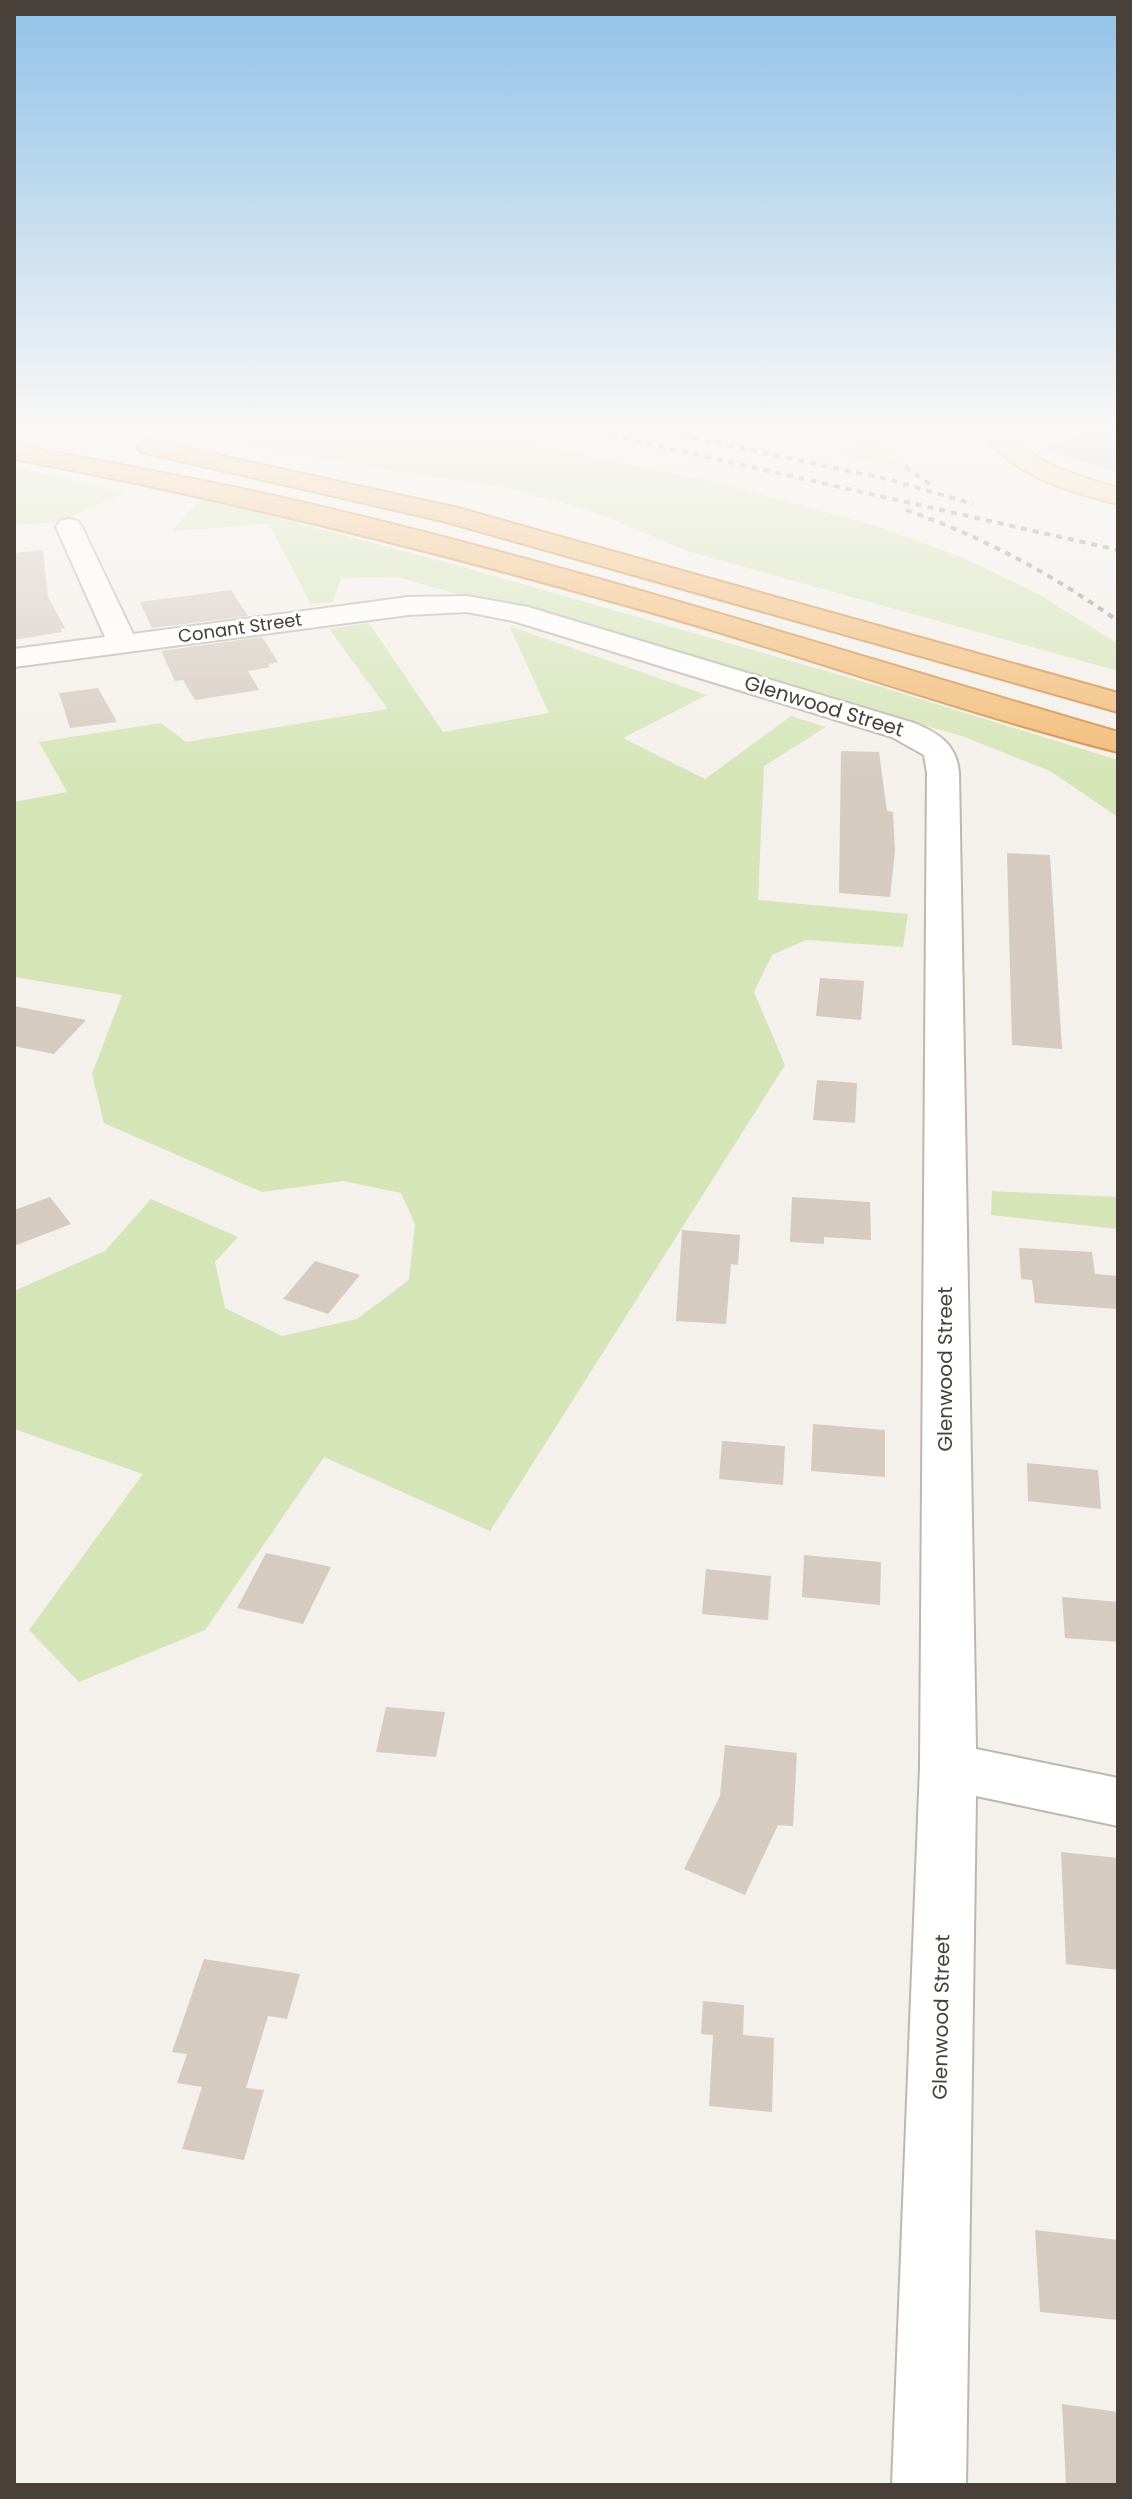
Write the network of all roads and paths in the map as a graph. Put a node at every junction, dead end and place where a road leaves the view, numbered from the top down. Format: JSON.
{"nodes":[{"id":1,"x":78,"y":547,"type":"edge"},
{"id":2,"x":445,"y":547,"type":"edge"},
{"id":3,"x":564,"y":547,"type":"edge"},
{"id":4,"x":467,"y":604,"type":"joint"},
{"id":5,"x":123,"y":644,"type":"junction"},
{"id":6,"x":14,"y":658,"type":"edge"},
{"id":7,"x":1118,"y":703,"type":"edge"},
{"id":8,"x":1118,"y":742,"type":"edge"},
{"id":9,"x":948,"y":1767,"type":"junction"},
{"id":10,"x":1118,"y":1802,"type":"edge"},
{"id":11,"x":929,"y":2485,"type":"edge"}],
"edges":[{"from":1,"to":5,"type":"street"},
{"from":2,"to":8,"type":"highway"},
{"from":3,"to":7,"type":"highway"},
{"from":4,"to":5,"type":"street","name":"Conant Street"},
{"from":4,"to":9,"type":"street","name":"Glenwood Street"},
{"from":5,"to":6,"type":"street","name":"Conant Street"},
{"from":9,"to":10,"type":"street"},
{"from":9,"to":11,"type":"street","name":"Glenwood Street"}]}
